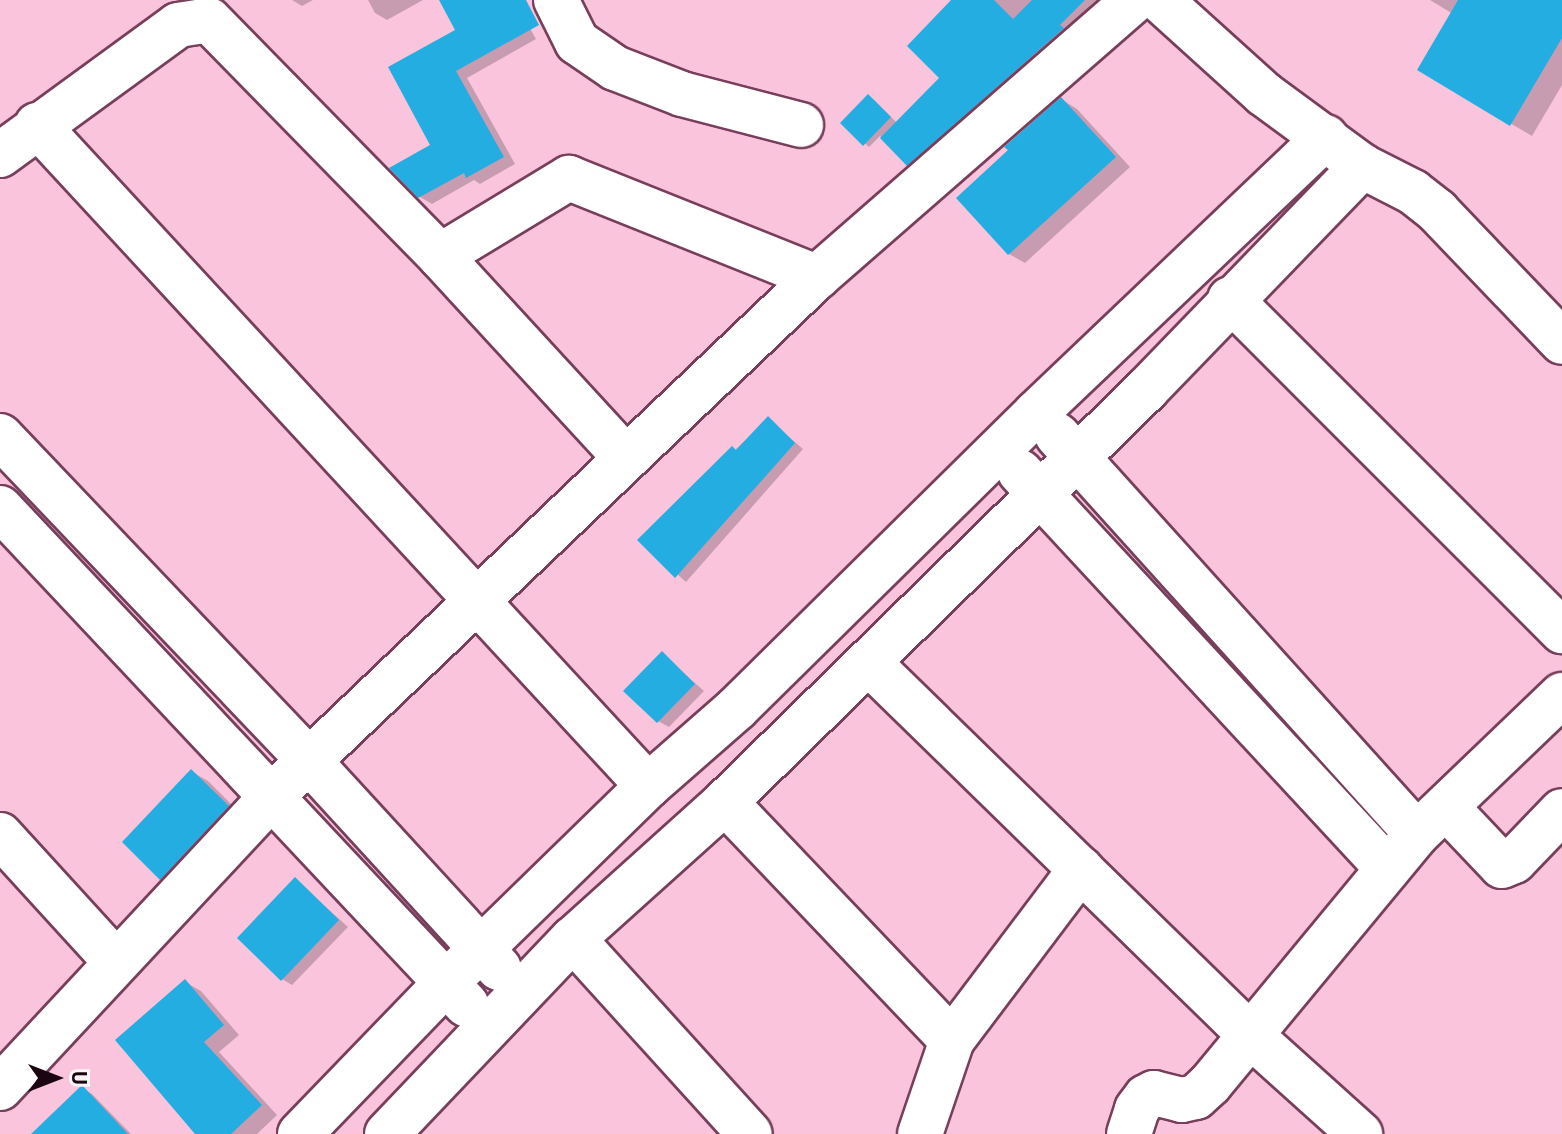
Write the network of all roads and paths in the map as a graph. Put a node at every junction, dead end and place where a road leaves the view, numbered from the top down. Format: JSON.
{"nodes":[{"id":1,"x":556,"y":0,"type":"edge"},
{"id":2,"x":1134,"y":0,"type":"edge"},
{"id":3,"x":1160,"y":0,"type":"edge"},
{"id":4,"x":37,"y":125,"type":"junction"},
{"id":5,"x":801,"y":125,"type":"dead end"},
{"id":6,"x":1326,"y":137,"type":"junction"},
{"id":7,"x":0,"y":155,"type":"edge"},
{"id":8,"x":1362,"y":166,"type":"junction"},
{"id":9,"x":440,"y":256,"type":"junction"},
{"id":10,"x":817,"y":277,"type":"junction"},
{"id":11,"x":1230,"y":299,"type":"junction"},
{"id":12,"x":1562,"y":342,"type":"edge"},
{"id":13,"x":1036,"y":413,"type":"junction"},
{"id":14,"x":0,"y":436,"type":"edge"},
{"id":15,"x":998,"y":450,"type":"junction"},
{"id":16,"x":1077,"y":457,"type":"junction"},
{"id":17,"x":626,"y":458,"type":"junction"},
{"id":18,"x":1042,"y":493,"type":"junction"},
{"id":19,"x":0,"y":508,"type":"edge"},
{"id":20,"x":158,"y":601,"type":"junction"},
{"id":21,"x":475,"y":602,"type":"junction"},
{"id":22,"x":1562,"y":631,"type":"edge"},
{"id":23,"x":122,"y":637,"type":"junction"},
{"id":24,"x":868,"y":662,"type":"junction"},
{"id":25,"x":1562,"y":695,"type":"edge"},
{"id":26,"x":309,"y":761,"type":"junction"},
{"id":27,"x":648,"y":786,"type":"junction"},
{"id":28,"x":273,"y":795,"type":"junction"},
{"id":29,"x":725,"y":802,"type":"junction"},
{"id":30,"x":1562,"y":811,"type":"edge"},
{"id":31,"x":1432,"y":820,"type":"junction"},
{"id":32,"x":0,"y":835,"type":"edge"},
{"id":33,"x":1081,"y":869,"type":"junction"},
{"id":34,"x":1388,"y":869,"type":"junction"},
{"id":35,"x":573,"y":939,"type":"junction"},
{"id":36,"x":481,"y":948,"type":"junction"},
{"id":37,"x":116,"y":962,"type":"junction"},
{"id":38,"x":448,"y":981,"type":"junction"},
{"id":39,"x":521,"y":992,"type":"junction"},
{"id":40,"x":485,"y":1028,"type":"junction"},
{"id":41,"x":1248,"y":1033,"type":"junction"},
{"id":42,"x":952,"y":1040,"type":"junction"},
{"id":43,"x":0,"y":1088,"type":"edge"},
{"id":44,"x":399,"y":1130,"type":"edge"},
{"id":45,"x":300,"y":1134,"type":"edge"},
{"id":46,"x":750,"y":1134,"type":"edge"},
{"id":47,"x":920,"y":1134,"type":"edge"},
{"id":48,"x":1129,"y":1134,"type":"edge"},
{"id":49,"x":1360,"y":1134,"type":"edge"}],
"edges":[{"from":1,"to":5,"type":"street"},
{"from":2,"to":10,"type":"street"},
{"from":3,"to":6,"type":"street"},
{"from":4,"to":7,"type":"street"},
{"from":4,"to":9,"type":"street"},
{"from":4,"to":21,"type":"street"},
{"from":6,"to":8,"type":"street"},
{"from":6,"to":13,"type":"street"},
{"from":8,"to":11,"type":"street"},
{"from":8,"to":12,"type":"street"},
{"from":9,"to":10,"type":"street"},
{"from":9,"to":17,"type":"street"},
{"from":10,"to":17,"type":"street"},
{"from":11,"to":16,"type":"street"},
{"from":11,"to":22,"type":"street"},
{"from":13,"to":15,"type":"street"},
{"from":13,"to":16,"type":"street"},
{"from":14,"to":20,"type":"street"},
{"from":15,"to":18,"type":"street"},
{"from":15,"to":27,"type":"street"},
{"from":16,"to":18,"type":"street"},
{"from":16,"to":31,"type":"street"},
{"from":17,"to":21,"type":"street"},
{"from":18,"to":24,"type":"street"},
{"from":18,"to":34,"type":"street"},
{"from":19,"to":23,"type":"street"},
{"from":20,"to":23,"type":"street"},
{"from":20,"to":26,"type":"street"},
{"from":21,"to":26,"type":"street"},
{"from":21,"to":27,"type":"street"},
{"from":23,"to":28,"type":"street"},
{"from":24,"to":29,"type":"street"},
{"from":24,"to":33,"type":"street"},
{"from":25,"to":31,"type":"street"},
{"from":26,"to":28,"type":"street"},
{"from":26,"to":36,"type":"street"},
{"from":27,"to":36,"type":"street"},
{"from":28,"to":37,"type":"street"},
{"from":28,"to":38,"type":"street"},
{"from":29,"to":35,"type":"street"},
{"from":29,"to":42,"type":"street"},
{"from":30,"to":31,"type":"street"},
{"from":31,"to":34,"type":"street"},
{"from":32,"to":37,"type":"street"},
{"from":33,"to":41,"type":"street"},
{"from":33,"to":42,"type":"street"},
{"from":34,"to":41,"type":"street"},
{"from":35,"to":39,"type":"street"},
{"from":35,"to":46,"type":"street"},
{"from":36,"to":38,"type":"street"},
{"from":36,"to":39,"type":"street"},
{"from":37,"to":43,"type":"street"},
{"from":38,"to":40,"type":"street"},
{"from":38,"to":45,"type":"street"},
{"from":39,"to":40,"type":"street"},
{"from":40,"to":44,"type":"street"},
{"from":41,"to":48,"type":"street"},
{"from":41,"to":49,"type":"street"},
{"from":42,"to":47,"type":"street"}]}
